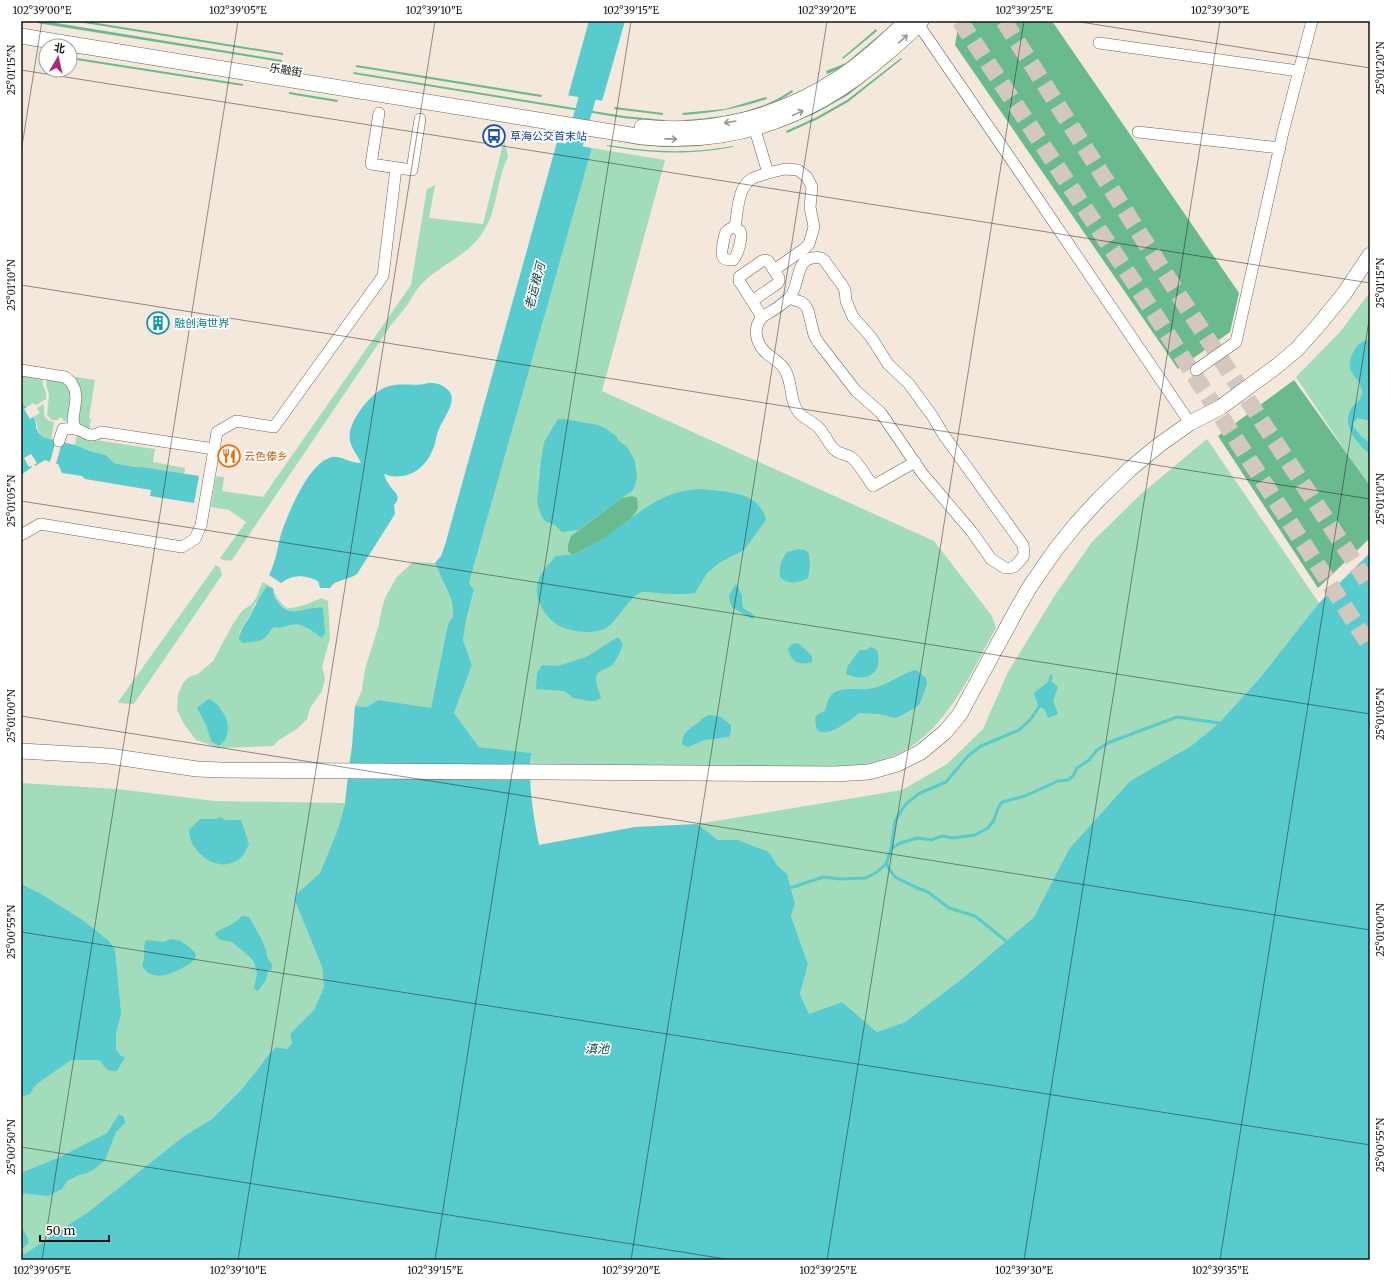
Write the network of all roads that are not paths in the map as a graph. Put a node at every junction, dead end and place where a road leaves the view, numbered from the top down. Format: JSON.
{"nodes":[{"id":1,"x":1312,"y":21,"type":"edge"},
{"id":2,"x":916,"y":22,"type":"edge"},
{"id":3,"x":21,"y":27,"type":"edge"},
{"id":4,"x":21,"y":36,"type":"edge"},
{"id":5,"x":1099,"y":43,"type":"dead end"},
{"id":6,"x":1300,"y":71,"type":"junction"},
{"id":7,"x":380,"y":113,"type":"dead end"},
{"id":8,"x":550,"y":117,"type":"junction"},
{"id":9,"x":420,"y":119,"type":"dead end"},
{"id":10,"x":753,"y":123,"type":"junction"},
{"id":11,"x":1138,"y":132,"type":"dead end"},
{"id":12,"x":1280,"y":148,"type":"junction"},
{"id":13,"x":396,"y":168,"type":"junction"},
{"id":14,"x":768,"y":173,"type":"junction"},
{"id":15,"x":734,"y":227,"type":"dead end"},
{"id":16,"x":1370,"y":255,"type":"edge"},
{"id":17,"x":774,"y":270,"type":"junction"},
{"id":18,"x":789,"y":298,"type":"junction"},
{"id":19,"x":752,"y":301,"type":"junction"},
{"id":20,"x":762,"y":317,"type":"junction"},
{"id":21,"x":21,"y":370,"type":"edge"},
{"id":22,"x":1196,"y":370,"type":"dead end"},
{"id":23,"x":1190,"y":423,"type":"junction"},
{"id":24,"x":74,"y":429,"type":"junction"},
{"id":25,"x":59,"y":441,"type":"dead end"},
{"id":26,"x":214,"y":449,"type":"junction"},
{"id":27,"x":915,"y":462,"type":"junction"},
{"id":28,"x":21,"y":535,"type":"edge"},
{"id":29,"x":21,"y":751,"type":"edge"}],
"edges":[{"from":1,"to":6,"type":"street"},
{"from":2,"to":10,"type":"street"},
{"from":2,"to":23,"type":"street"},
{"from":3,"to":8,"type":"street","name":"乐融街"},
{"from":4,"to":8,"type":"street","name":"乐融街"},
{"from":5,"to":6,"type":"street"},
{"from":6,"to":12,"type":"street"},
{"from":7,"to":13,"type":"street"},
{"from":8,"to":10,"type":"street"},
{"from":9,"to":13,"type":"street"},
{"from":10,"to":14,"type":"street"},
{"from":11,"to":12,"type":"street"},
{"from":12,"to":22,"type":"street"},
{"from":13,"to":26,"type":"street"},
{"from":14,"to":15,"type":"street"},
{"from":14,"to":17,"type":"street"},
{"from":16,"to":23,"type":"street"},
{"from":17,"to":19,"type":"street"},
{"from":17,"to":19,"type":"street"},
{"from":18,"to":20,"type":"street"},
{"from":18,"to":27,"type":"street"},
{"from":18,"to":27,"type":"street"},
{"from":19,"to":20,"type":"street"},
{"from":20,"to":27,"type":"street"},
{"from":21,"to":24,"type":"street"},
{"from":23,"to":29,"type":"street"},
{"from":24,"to":25,"type":"street"},
{"from":24,"to":26,"type":"street"},
{"from":26,"to":28,"type":"street"}]}
